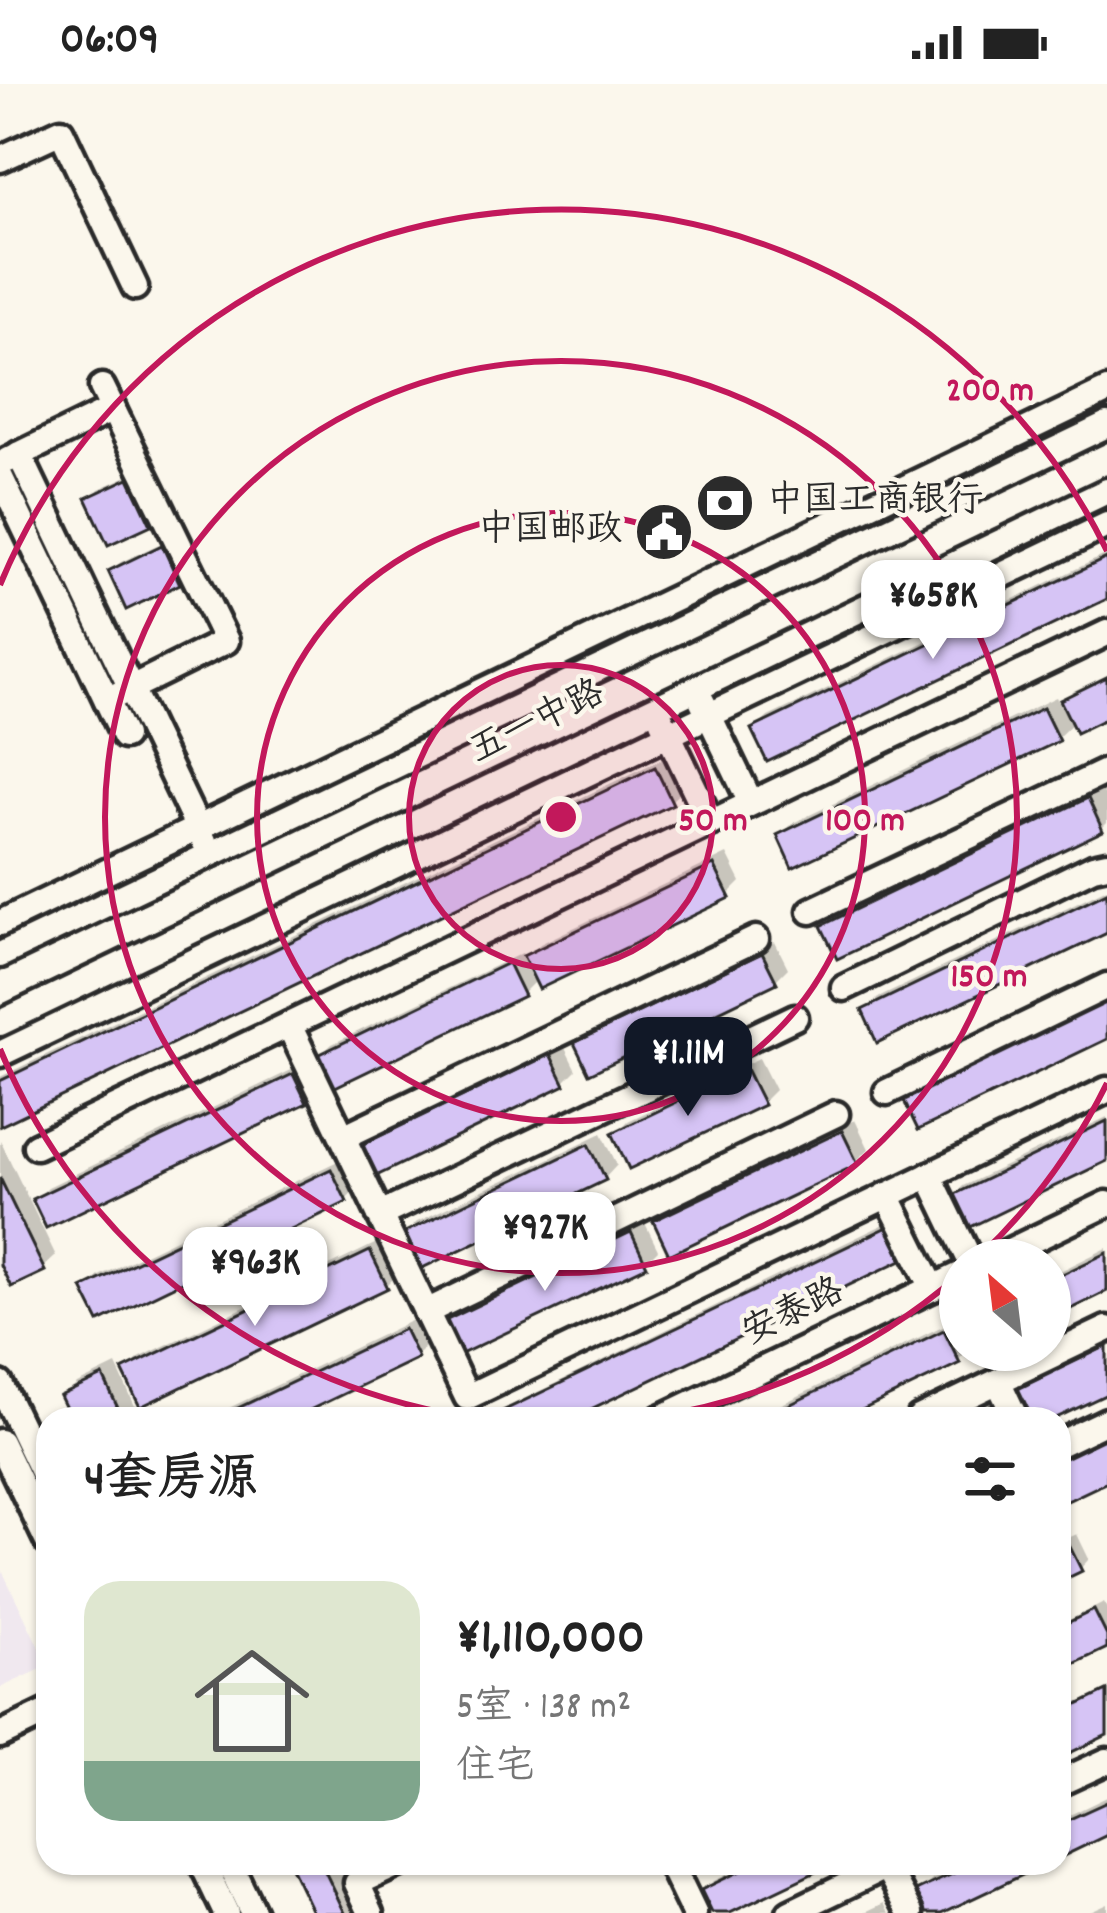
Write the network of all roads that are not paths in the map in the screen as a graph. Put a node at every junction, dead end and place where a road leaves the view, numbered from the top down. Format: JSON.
{"nodes":[{"id":1,"x":0,"y":160,"type":"edge"},
{"id":2,"x":135,"y":287,"type":"dead end"},
{"id":3,"x":1107,"y":391,"type":"edge"},
{"id":4,"x":1107,"y":424,"type":"edge"},
{"id":5,"x":10,"y":459,"type":"edge"},
{"id":6,"x":0,"y":476,"type":"edge"},
{"id":7,"x":1107,"y":491,"type":"edge"},
{"id":8,"x":1107,"y":525,"type":"edge"},
{"id":9,"x":1107,"y":633,"type":"edge"},
{"id":10,"x":132,"y":688,"type":"junction"},
{"id":11,"x":696,"y":688,"type":"junction"},
{"id":12,"x":107,"y":700,"type":"junction"},
{"id":13,"x":656,"y":708,"type":"junction"},
{"id":14,"x":709,"y":715,"type":"junction"},
{"id":15,"x":669,"y":734,"type":"junction"},
{"id":16,"x":124,"y":736,"type":"dead end"},
{"id":17,"x":1107,"y":771,"type":"edge"},
{"id":18,"x":751,"y":803,"type":"junction"},
{"id":19,"x":711,"y":823,"type":"junction"},
{"id":20,"x":198,"y":829,"type":"junction"},
{"id":21,"x":210,"y":854,"type":"junction"},
{"id":22,"x":1107,"y":864,"type":"edge"},
{"id":23,"x":811,"y":911,"type":"dead end"},
{"id":24,"x":0,"y":923,"type":"edge"},
{"id":25,"x":756,"y":939,"type":"dead end"},
{"id":26,"x":0,"y":956,"type":"edge"},
{"id":27,"x":1107,"y":986,"type":"edge"},
{"id":28,"x":844,"y":988,"type":"dead end"},
{"id":29,"x":795,"y":1017,"type":"dead end"},
{"id":30,"x":0,"y":1023,"type":"edge"},
{"id":31,"x":289,"y":1025,"type":"junction"},
{"id":32,"x":0,"y":1054,"type":"edge"},
{"id":33,"x":1107,"y":1090,"type":"edge"},
{"id":34,"x":887,"y":1092,"type":"dead end"},
{"id":35,"x":836,"y":1114,"type":"dead end"},
{"id":36,"x":343,"y":1137,"type":"junction"},
{"id":37,"x":36,"y":1146,"type":"dead end"},
{"id":38,"x":928,"y":1175,"type":"junction"},
{"id":39,"x":887,"y":1195,"type":"junction"},
{"id":40,"x":1107,"y":1204,"type":"edge"},
{"id":41,"x":380,"y":1215,"type":"junction"},
{"id":42,"x":960,"y":1239,"type":"edge"},
{"id":43,"x":1034,"y":1239,"type":"edge"},
{"id":44,"x":939,"y":1285,"type":"edge"},
{"id":45,"x":932,"y":1288,"type":"junction"},
{"id":46,"x":426,"y":1312,"type":"junction"},
{"id":47,"x":1107,"y":1329,"type":"edge"},
{"id":48,"x":998,"y":1382,"type":"junction"},
{"id":49,"x":0,"y":1384,"type":"edge"},
{"id":50,"x":711,"y":1407,"type":"edge"},
{"id":51,"x":945,"y":1407,"type":"edge"},
{"id":52,"x":1010,"y":1407,"type":"edge"},
{"id":53,"x":1107,"y":1421,"type":"edge"},
{"id":54,"x":1071,"y":1438,"type":"edge"},
{"id":55,"x":0,"y":1442,"type":"edge"},
{"id":56,"x":36,"y":1459,"type":"edge"},
{"id":57,"x":36,"y":1517,"type":"edge"},
{"id":58,"x":36,"y":1718,"type":"edge"},
{"id":59,"x":0,"y":1735,"type":"edge"},
{"id":60,"x":1107,"y":1761,"type":"edge"},
{"id":61,"x":1071,"y":1778,"type":"edge"},
{"id":62,"x":208,"y":1875,"type":"edge"},
{"id":63,"x":236,"y":1875,"type":"edge"},
{"id":64,"x":374,"y":1875,"type":"edge"},
{"id":65,"x":676,"y":1875,"type":"edge"},
{"id":66,"x":869,"y":1875,"type":"edge"},
{"id":67,"x":894,"y":1875,"type":"edge"},
{"id":68,"x":226,"y":1913,"type":"edge"},
{"id":69,"x":253,"y":1913,"type":"edge"},
{"id":70,"x":371,"y":1913,"type":"edge"},
{"id":71,"x":694,"y":1913,"type":"edge"},
{"id":72,"x":790,"y":1913,"type":"edge"},
{"id":73,"x":911,"y":1913,"type":"edge"}],
"edges":[{"from":1,"to":2,"type":"street"},
{"from":3,"to":20,"type":"street"},
{"from":4,"to":21,"type":"street","name":"五一中路"},
{"from":5,"to":10,"type":"street"},
{"from":5,"to":10,"type":"street"},
{"from":6,"to":12,"type":"street"},
{"from":7,"to":11,"type":"street","name":"五一中路"},
{"from":8,"to":14,"type":"street"},
{"from":9,"to":18,"type":"street"},
{"from":10,"to":12,"type":"street"},
{"from":10,"to":20,"type":"street"},
{"from":11,"to":13,"type":"street","name":"五一中路"},
{"from":11,"to":14,"type":"street"},
{"from":12,"to":16,"type":"street"},
{"from":13,"to":15,"type":"street"},
{"from":13,"to":30,"type":"street","name":"五一中路"},
{"from":14,"to":15,"type":"street"},
{"from":14,"to":18,"type":"street"},
{"from":15,"to":19,"type":"street"},
{"from":15,"to":32,"type":"street"},
{"from":17,"to":23,"type":"street"},
{"from":18,"to":19,"type":"street"},
{"from":19,"to":31,"type":"street"},
{"from":20,"to":21,"type":"street"},
{"from":20,"to":24,"type":"street"},
{"from":21,"to":26,"type":"street","name":"五一中路"},
{"from":22,"to":28,"type":"street"},
{"from":25,"to":36,"type":"street"},
{"from":27,"to":34,"type":"street"},
{"from":29,"to":41,"type":"street"},
{"from":31,"to":36,"type":"street"},
{"from":31,"to":37,"type":"street"},
{"from":33,"to":38,"type":"street"},
{"from":35,"to":46,"type":"street"},
{"from":36,"to":41,"type":"street"},
{"from":38,"to":39,"type":"street"},
{"from":38,"to":42,"type":"street"},
{"from":39,"to":45,"type":"street"},
{"from":39,"to":46,"type":"street"},
{"from":40,"to":43,"type":"street"},
{"from":41,"to":46,"type":"street"},
{"from":44,"to":45,"type":"street","name":"安泰路"},
{"from":45,"to":50,"type":"street","name":"安泰路"},
{"from":47,"to":48,"type":"street"},
{"from":48,"to":51,"type":"street"},
{"from":48,"to":52,"type":"street"},
{"from":49,"to":56,"type":"street"},
{"from":53,"to":54,"type":"street"},
{"from":55,"to":57,"type":"street"},
{"from":58,"to":59,"type":"street"},
{"from":60,"to":61,"type":"street"},
{"from":62,"to":68,"type":"street"},
{"from":63,"to":69,"type":"street"},
{"from":64,"to":70,"type":"street"},
{"from":65,"to":71,"type":"street"},
{"from":66,"to":72,"type":"street"},
{"from":67,"to":73,"type":"street"}]}
